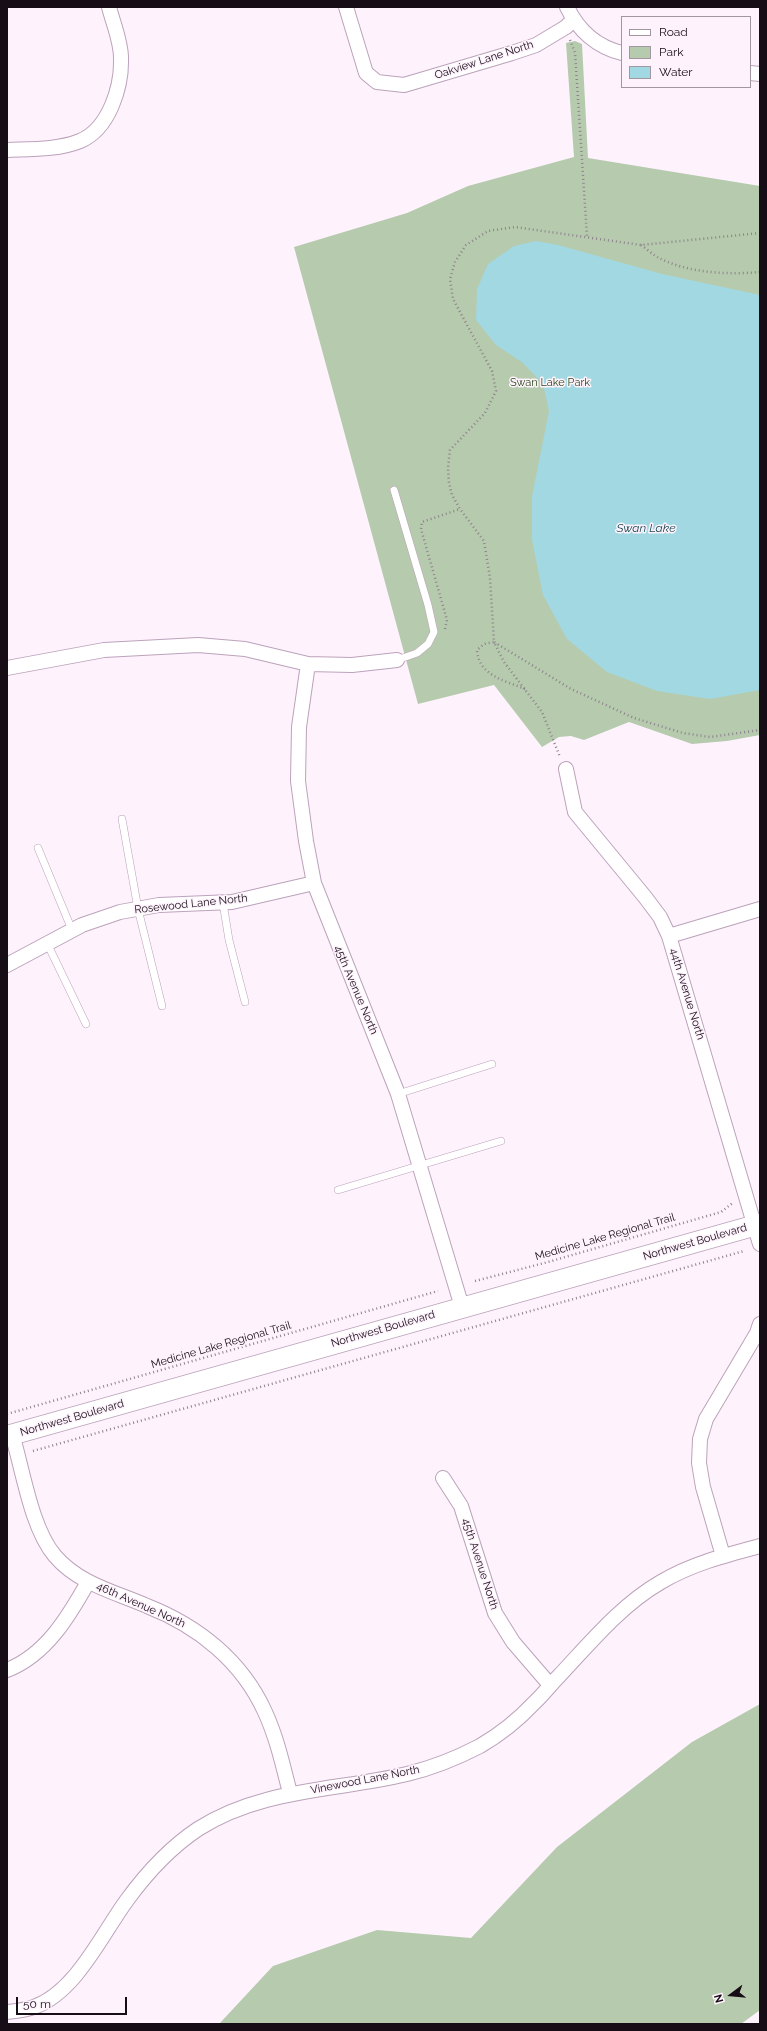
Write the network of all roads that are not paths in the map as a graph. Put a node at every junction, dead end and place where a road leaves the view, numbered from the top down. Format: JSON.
{"nodes":[{"id":1,"x":109,"y":7,"type":"edge"},
{"id":2,"x":346,"y":7,"type":"edge"},
{"id":3,"x":567,"y":7,"type":"edge"},
{"id":4,"x":569,"y":24,"type":"junction"},
{"id":5,"x":621,"y":53,"type":"edge"},
{"id":6,"x":7,"y":150,"type":"edge"},
{"id":7,"x":394,"y":490,"type":"dead end"},
{"id":8,"x":397,"y":660,"type":"joint"},
{"id":9,"x":308,"y":664,"type":"junction"},
{"id":10,"x":7,"y":668,"type":"edge"},
{"id":11,"x":566,"y":769,"type":"road end"},
{"id":12,"x":122,"y":820,"type":"dead end"},
{"id":13,"x":38,"y":848,"type":"dead end"},
{"id":14,"x":314,"y":883,"type":"junction"},
{"id":15,"x":223,"y":903,"type":"junction"},
{"id":16,"x":138,"y":909,"type":"junction"},
{"id":17,"x":760,"y":909,"type":"edge"},
{"id":18,"x":72,"y":930,"type":"junction"},
{"id":19,"x":669,"y":936,"type":"junction"},
{"id":20,"x":47,"y":943,"type":"junction"},
{"id":21,"x":7,"y":965,"type":"edge"},
{"id":22,"x":245,"y":1002,"type":"dead end"},
{"id":23,"x":162,"y":1006,"type":"dead end"},
{"id":24,"x":86,"y":1024,"type":"dead end"},
{"id":25,"x":492,"y":1064,"type":"dead end"},
{"id":26,"x":398,"y":1094,"type":"junction"},
{"id":27,"x":501,"y":1141,"type":"dead end"},
{"id":28,"x":420,"y":1165,"type":"junction"},
{"id":29,"x":338,"y":1190,"type":"dead end"},
{"id":30,"x":758,"y":1231,"type":"edge"},
{"id":31,"x":462,"y":1307,"type":"junction"},
{"id":32,"x":760,"y":1324,"type":"edge"},
{"id":33,"x":10,"y":1435,"type":"edge"},
{"id":34,"x":443,"y":1478,"type":"dead end"},
{"id":35,"x":760,"y":1546,"type":"edge"},
{"id":36,"x":723,"y":1556,"type":"junction"},
{"id":37,"x":88,"y":1582,"type":"junction"},
{"id":38,"x":7,"y":1670,"type":"edge"},
{"id":39,"x":550,"y":1685,"type":"junction"},
{"id":40,"x":290,"y":1793,"type":"junction"},
{"id":41,"x":7,"y":2012,"type":"edge"}],
"edges":[{"from":1,"to":6,"type":"street"},
{"from":2,"to":4,"type":"street","name":"Oakview Lane North"},
{"from":3,"to":4,"type":"street"},
{"from":4,"to":5,"type":"street"},
{"from":7,"to":8,"type":"lane"},
{"from":8,"to":9,"type":"street"},
{"from":9,"to":10,"type":"street"},
{"from":9,"to":14,"type":"street","name":"45th Avenue North"},
{"from":11,"to":19,"type":"street","name":"44th Avenue North"},
{"from":12,"to":16,"type":"lane"},
{"from":13,"to":18,"type":"lane"},
{"from":14,"to":15,"type":"street","name":"Rosewood Lane North"},
{"from":14,"to":26,"type":"street","name":"45th Avenue North"},
{"from":15,"to":16,"type":"street","name":"Rosewood Lane North"},
{"from":15,"to":22,"type":"lane"},
{"from":16,"to":18,"type":"street","name":"Rosewood Lane North"},
{"from":16,"to":23,"type":"lane"},
{"from":17,"to":19,"type":"street"},
{"from":18,"to":20,"type":"street","name":"Rosewood Lane North"},
{"from":19,"to":30,"type":"street","name":"44th Avenue North"},
{"from":20,"to":21,"type":"street","name":"Rosewood Lane North"},
{"from":20,"to":24,"type":"lane"},
{"from":25,"to":26,"type":"lane"},
{"from":26,"to":28,"type":"street","name":"45th Avenue North"},
{"from":27,"to":28,"type":"lane"},
{"from":28,"to":29,"type":"lane"},
{"from":28,"to":31,"type":"street","name":"45th Avenue North"},
{"from":30,"to":31,"type":"main road","name":"Northwest Boulevard"},
{"from":31,"to":33,"type":"main road","name":"Northwest Boulevard"},
{"from":32,"to":36,"type":"street"},
{"from":33,"to":37,"type":"street","name":"46th Avenue North"},
{"from":34,"to":39,"type":"street","name":"45th Avenue North"},
{"from":35,"to":36,"type":"street","name":"Vinewood Lane North"},
{"from":36,"to":39,"type":"street","name":"Vinewood Lane North"},
{"from":37,"to":38,"type":"street"},
{"from":37,"to":40,"type":"street","name":"46th Avenue North"},
{"from":39,"to":40,"type":"street","name":"Vinewood Lane North"},
{"from":40,"to":41,"type":"street","name":"Vinewood Lane North"}]}
